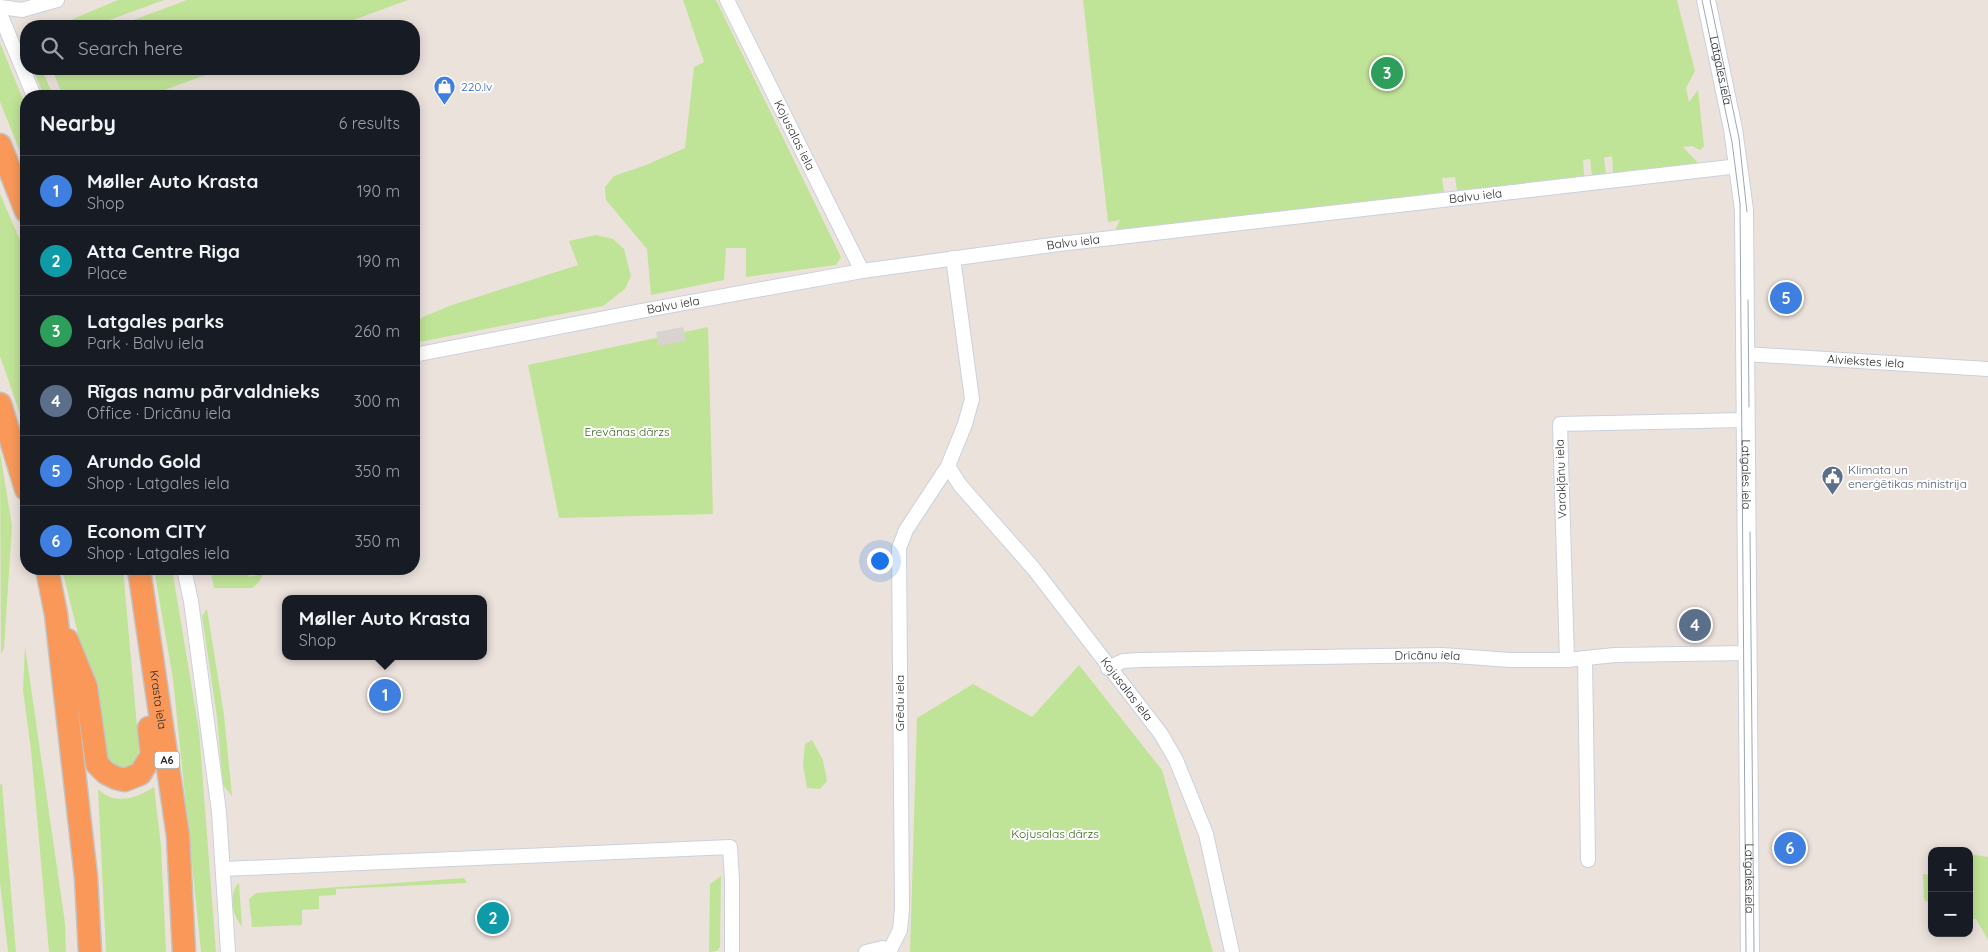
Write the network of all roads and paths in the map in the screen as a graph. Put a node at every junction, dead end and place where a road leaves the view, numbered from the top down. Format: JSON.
{"nodes":[{"id":1,"x":57,"y":0,"type":"edge"},
{"id":2,"x":727,"y":0,"type":"edge"},
{"id":3,"x":1706,"y":0,"type":"edge"},
{"id":4,"x":0,"y":7,"type":"edge"},
{"id":5,"x":0,"y":14,"type":"edge"},
{"id":6,"x":20,"y":62,"type":"edge"},
{"id":7,"x":25,"y":75,"type":"edge"},
{"id":8,"x":32,"y":90,"type":"edge"},
{"id":9,"x":0,"y":145,"type":"edge"},
{"id":10,"x":1739,"y":166,"type":"junction"},
{"id":11,"x":20,"y":196,"type":"edge"},
{"id":12,"x":953,"y":258,"type":"junction"},
{"id":13,"x":862,"y":271,"type":"junction"},
{"id":14,"x":420,"y":354,"type":"edge"},
{"id":15,"x":1745,"y":354,"type":"junction"},
{"id":16,"x":1988,"y":369,"type":"edge"},
{"id":17,"x":0,"y":404,"type":"edge"},
{"id":18,"x":1745,"y":420,"type":"junction"},
{"id":19,"x":948,"y":466,"type":"junction"},
{"id":20,"x":20,"y":469,"type":"edge"},
{"id":21,"x":48,"y":575,"type":"edge"},
{"id":22,"x":140,"y":575,"type":"edge"},
{"id":23,"x":185,"y":575,"type":"edge"},
{"id":24,"x":56,"y":614,"type":"junction"},
{"id":25,"x":147,"y":621,"type":"junction"},
{"id":26,"x":1748,"y":653,"type":"junction"},
{"id":27,"x":1585,"y":658,"type":"junction"},
{"id":28,"x":1566,"y":660,"type":"junction"},
{"id":29,"x":1108,"y":668,"type":"junction"},
{"id":30,"x":1588,"y":860,"type":"dead end"},
{"id":31,"x":224,"y":869,"type":"junction"},
{"id":32,"x":90,"y":952,"type":"edge"},
{"id":33,"x":184,"y":952,"type":"edge"},
{"id":34,"x":228,"y":952,"type":"edge"},
{"id":35,"x":732,"y":952,"type":"edge"},
{"id":36,"x":866,"y":952,"type":"edge"},
{"id":37,"x":889,"y":952,"type":"edge"},
{"id":38,"x":1232,"y":952,"type":"edge"},
{"id":39,"x":1750,"y":952,"type":"edge"}],
"edges":[{"from":1,"to":4,"type":"street"},
{"from":2,"to":13,"type":"street","name":"Kojusalas iela"},
{"from":3,"to":10,"type":"street","name":"Latgales iela"},
{"from":5,"to":6,"type":"street"},
{"from":7,"to":8,"type":"street"},
{"from":9,"to":11,"type":"highway"},
{"from":10,"to":12,"type":"street","name":"Balvu iela"},
{"from":10,"to":15,"type":"street","name":"Latgales iela"},
{"from":12,"to":13,"type":"street","name":"Balvu iela"},
{"from":12,"to":19,"type":"street","name":"Grēdu iela"},
{"from":13,"to":14,"type":"street","name":"Balvu iela"},
{"from":15,"to":16,"type":"street","name":"Aiviekstes iela"},
{"from":15,"to":18,"type":"street","name":"Latgales iela"},
{"from":17,"to":20,"type":"highway"},
{"from":18,"to":26,"type":"street","name":"Latgales iela"},
{"from":18,"to":28,"type":"street","name":"Varakļānu iela"},
{"from":19,"to":29,"type":"street","name":"Kojusalas iela"},
{"from":19,"to":37,"type":"street","name":"Grēdu iela"},
{"from":21,"to":24,"type":"highway"},
{"from":22,"to":25,"type":"highway","name":"Krasta iela","number":"A6"},
{"from":23,"to":31,"type":"street"},
{"from":24,"to":25,"type":"highway"},
{"from":24,"to":32,"type":"highway"},
{"from":25,"to":33,"type":"highway","name":"Krasta iela","number":"A6"},
{"from":26,"to":27,"type":"street","name":"Dricānu iela"},
{"from":26,"to":39,"type":"street","name":"Latgales iela"},
{"from":27,"to":28,"type":"street","name":"Dricānu iela"},
{"from":27,"to":30,"type":"street"},
{"from":28,"to":29,"type":"street","name":"Dricānu iela"},
{"from":29,"to":38,"type":"street","name":"Kojusalas iela"},
{"from":31,"to":34,"type":"street"},
{"from":31,"to":35,"type":"street"},
{"from":36,"to":37,"type":"street","name":"Grēdu iela"}]}
